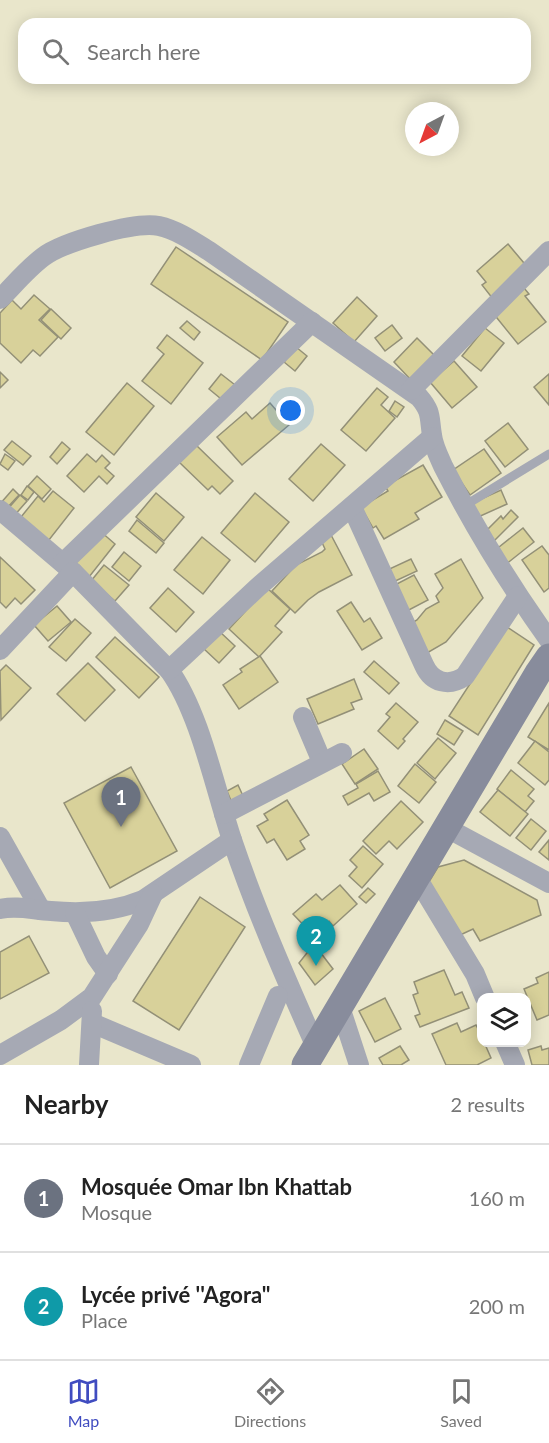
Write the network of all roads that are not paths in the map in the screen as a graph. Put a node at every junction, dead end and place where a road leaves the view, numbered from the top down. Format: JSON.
{"nodes":[{"id":1,"x":549,"y":251,"type":"edge"},
{"id":2,"x":0,"y":299,"type":"edge"},
{"id":3,"x":312,"y":321,"type":"junction"},
{"id":4,"x":411,"y":390,"type":"junction"},
{"id":5,"x":432,"y":437,"type":"junction"},
{"id":6,"x":549,"y":454,"type":"edge"},
{"id":7,"x":464,"y":506,"type":"junction"},
{"id":8,"x":352,"y":507,"type":"junction"},
{"id":9,"x":0,"y":510,"type":"edge"},
{"id":10,"x":68,"y":567,"type":"junction"},
{"id":11,"x":518,"y":596,"type":"junction"},
{"id":12,"x":549,"y":640,"type":"edge"},
{"id":13,"x":0,"y":650,"type":"edge"},
{"id":14,"x":549,"y":657,"type":"edge"},
{"id":15,"x":169,"y":670,"type":"junction"},
{"id":16,"x":303,"y":717,"type":"dead end"},
{"id":17,"x":342,"y":753,"type":"dead end"},
{"id":18,"x":322,"y":762,"type":"junction"},
{"id":19,"x":224,"y":814,"type":"junction"},
{"id":20,"x":447,"y":828,"type":"junction"},
{"id":21,"x":0,"y":837,"type":"edge"},
{"id":22,"x":232,"y":840,"type":"junction"},
{"id":23,"x":417,"y":878,"type":"junction"},
{"id":24,"x":549,"y":883,"type":"edge"},
{"id":25,"x":153,"y":894,"type":"junction"},
{"id":26,"x":0,"y":909,"type":"edge"},
{"id":27,"x":41,"y":910,"type":"junction"},
{"id":28,"x":75,"y":913,"type":"junction"},
{"id":29,"x":108,"y":974,"type":"junction"},
{"id":30,"x":483,"y":993,"type":"edge"},
{"id":31,"x":278,"y":996,"type":"dead end"},
{"id":32,"x":92,"y":997,"type":"junction"},
{"id":33,"x":340,"y":1007,"type":"junction"},
{"id":34,"x":92,"y":1023,"type":"junction"},
{"id":35,"x":507,"y":1047,"type":"edge"},
{"id":36,"x":0,"y":1055,"type":"edge"},
{"id":37,"x":311,"y":1056,"type":"edge"},
{"id":38,"x":89,"y":1065,"type":"edge"},
{"id":39,"x":191,"y":1065,"type":"edge"},
{"id":40,"x":249,"y":1065,"type":"edge"},
{"id":41,"x":359,"y":1065,"type":"edge"},
{"id":42,"x":515,"y":1065,"type":"edge"}],
"edges":[{"from":1,"to":4,"type":"street"},
{"from":2,"to":3,"type":"street"},
{"from":3,"to":4,"type":"street"},
{"from":3,"to":10,"type":"street"},
{"from":4,"to":5,"type":"street"},
{"from":5,"to":7,"type":"street"},
{"from":5,"to":8,"type":"street"},
{"from":6,"to":7,"type":"lane"},
{"from":7,"to":11,"type":"street"},
{"from":8,"to":11,"type":"street"},
{"from":8,"to":15,"type":"street"},
{"from":9,"to":10,"type":"street"},
{"from":10,"to":13,"type":"street"},
{"from":10,"to":15,"type":"street"},
{"from":11,"to":12,"type":"street"},
{"from":14,"to":20,"type":"main road"},
{"from":15,"to":19,"type":"street"},
{"from":16,"to":18,"type":"street"},
{"from":17,"to":18,"type":"street"},
{"from":18,"to":19,"type":"street"},
{"from":19,"to":22,"type":"street"},
{"from":20,"to":23,"type":"main road"},
{"from":20,"to":24,"type":"street"},
{"from":21,"to":27,"type":"street"},
{"from":22,"to":25,"type":"street"},
{"from":22,"to":37,"type":"street"},
{"from":23,"to":30,"type":"street"},
{"from":23,"to":33,"type":"main road"},
{"from":25,"to":28,"type":"street"},
{"from":25,"to":29,"type":"street"},
{"from":26,"to":27,"type":"street"},
{"from":27,"to":28,"type":"street"},
{"from":28,"to":29,"type":"street"},
{"from":29,"to":32,"type":"street"},
{"from":31,"to":40,"type":"street"},
{"from":32,"to":34,"type":"street"},
{"from":32,"to":36,"type":"street"},
{"from":33,"to":37,"type":"main road"},
{"from":33,"to":41,"type":"street"},
{"from":34,"to":38,"type":"street"},
{"from":34,"to":39,"type":"street"},
{"from":35,"to":42,"type":"street"}]}
